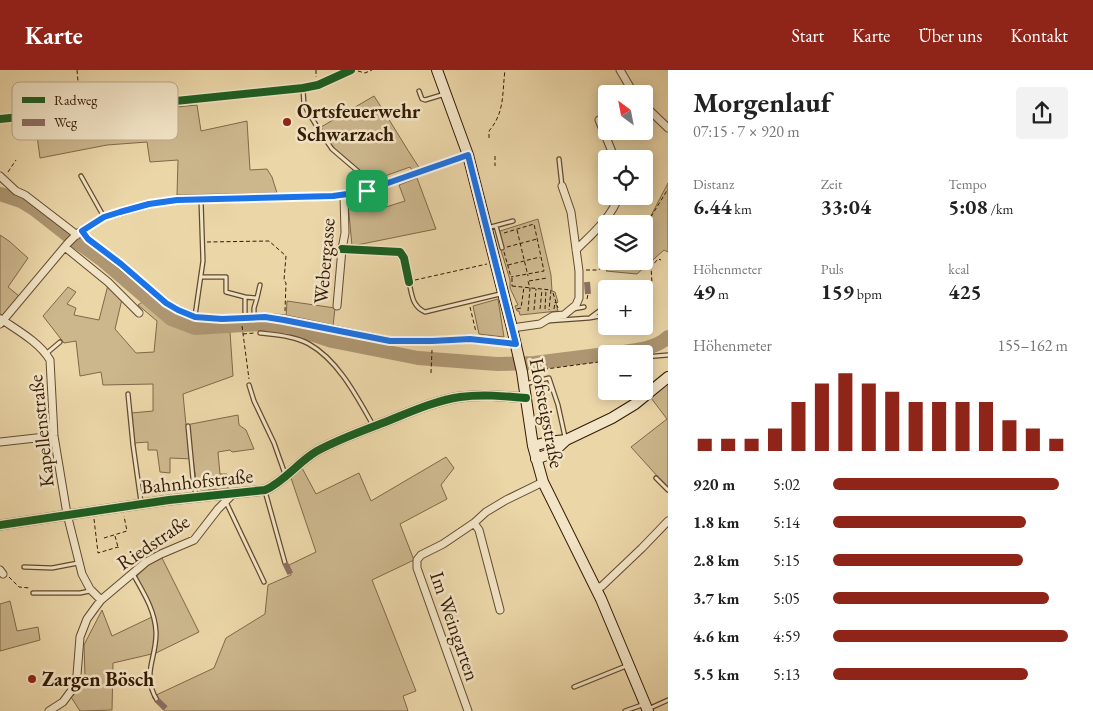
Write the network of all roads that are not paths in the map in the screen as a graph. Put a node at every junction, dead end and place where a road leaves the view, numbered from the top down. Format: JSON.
{"nodes":[{"id":1,"x":355,"y":70,"type":"edge"},
{"id":2,"x":436,"y":70,"type":"edge"},
{"id":3,"x":620,"y":70,"type":"edge"},
{"id":4,"x":629,"y":85,"type":"edge"},
{"id":5,"x":302,"y":88,"type":"junction"},
{"id":6,"x":419,"y":91,"type":"dead end"},
{"id":7,"x":446,"y":93,"type":"junction"},
{"id":8,"x":178,"y":101,"type":"edge"},
{"id":9,"x":653,"y":114,"type":"edge"},
{"id":10,"x":668,"y":128,"type":"edge"},
{"id":11,"x":467,"y":148,"type":"junction"},
{"id":12,"x":559,"y":159,"type":"dead end"},
{"id":13,"x":81,"y":176,"type":"dead end"},
{"id":14,"x":2,"y":178,"type":"edge"},
{"id":15,"x":562,"y":186,"type":"joint"},
{"id":16,"x":367,"y":191,"type":"junction"},
{"id":17,"x":344,"y":195,"type":"junction"},
{"id":18,"x":201,"y":199,"type":"junction"},
{"id":19,"x":616,"y":205,"type":"edge"},
{"id":20,"x":104,"y":217,"type":"junction"},
{"id":21,"x":513,"y":221,"type":"dead end"},
{"id":22,"x":491,"y":227,"type":"junction"},
{"id":23,"x":78,"y":234,"type":"junction"},
{"id":24,"x":67,"y":245,"type":"junction"},
{"id":25,"x":502,"y":248,"type":"road end"},
{"id":26,"x":576,"y":250,"type":"junction"},
{"id":27,"x":201,"y":277,"type":"junction"},
{"id":28,"x":408,"y":278,"type":"road end"},
{"id":29,"x":260,"y":284,"type":"dead end"},
{"id":30,"x":509,"y":289,"type":"junction"},
{"id":31,"x":245,"y":296,"type":"junction"},
{"id":32,"x":257,"y":298,"type":"junction"},
{"id":33,"x":337,"y":306,"type":"dead end"},
{"id":34,"x":584,"y":306,"type":"dead end"},
{"id":35,"x":572,"y":309,"type":"junction"},
{"id":36,"x":598,"y":312,"type":"edge"},
{"id":37,"x":139,"y":313,"type":"dead end"},
{"id":38,"x":598,"y":316,"type":"edge"},
{"id":39,"x":195,"y":317,"type":"junction"},
{"id":40,"x":254,"y":317,"type":"junction"},
{"id":41,"x":589,"y":318,"type":"junction"},
{"id":42,"x":243,"y":319,"type":"junction"},
{"id":43,"x":1,"y":321,"type":"edge"},
{"id":44,"x":546,"y":321,"type":"junction"},
{"id":45,"x":512,"y":328,"type":"junction"},
{"id":46,"x":260,"y":333,"type":"road end"},
{"id":47,"x":60,"y":342,"type":"dead end"},
{"id":48,"x":516,"y":344,"type":"junction"},
{"id":49,"x":46,"y":354,"type":"junction"},
{"id":50,"x":668,"y":355,"type":"edge"},
{"id":51,"x":653,"y":356,"type":"edge"},
{"id":52,"x":668,"y":377,"type":"edge"},
{"id":53,"x":524,"y":384,"type":"junction"},
{"id":54,"x":248,"y":385,"type":"road end"},
{"id":55,"x":128,"y":394,"type":"dead end"},
{"id":56,"x":526,"y":398,"type":"junction"},
{"id":57,"x":188,"y":426,"type":"dead end"},
{"id":58,"x":374,"y":426,"type":"junction"},
{"id":59,"x":54,"y":436,"type":"junction"},
{"id":60,"x":566,"y":440,"type":"junction"},
{"id":61,"x":0,"y":442,"type":"edge"},
{"id":62,"x":533,"y":446,"type":"junction"},
{"id":63,"x":536,"y":459,"type":"junction"},
{"id":64,"x":286,"y":475,"type":"junction"},
{"id":65,"x":656,"y":478,"type":"dead end"},
{"id":66,"x":543,"y":482,"type":"junction"},
{"id":67,"x":264,"y":490,"type":"junction"},
{"id":68,"x":668,"y":490,"type":"edge"},
{"id":69,"x":230,"y":493,"type":"junction"},
{"id":70,"x":196,"y":496,"type":"junction"},
{"id":71,"x":225,"y":502,"type":"junction"},
{"id":72,"x":142,"y":504,"type":"junction"},
{"id":73,"x":67,"y":514,"type":"junction"},
{"id":74,"x":668,"y":521,"type":"edge"},
{"id":75,"x":474,"y":523,"type":"junction"},
{"id":76,"x":0,"y":524,"type":"edge"},
{"id":77,"x":79,"y":563,"type":"junction"},
{"id":78,"x":285,"y":563,"type":"dead end"},
{"id":79,"x":24,"y":567,"type":"dead end"},
{"id":80,"x":132,"y":574,"type":"junction"},
{"id":81,"x":264,"y":582,"type":"dead end"},
{"id":82,"x":596,"y":589,"type":"junction"},
{"id":83,"x":92,"y":591,"type":"junction"},
{"id":84,"x":33,"y":593,"type":"dead end"},
{"id":85,"x":101,"y":600,"type":"junction"},
{"id":86,"x":500,"y":610,"type":"dead end"},
{"id":87,"x":629,"y":665,"type":"junction"},
{"id":88,"x":574,"y":687,"type":"dead end"},
{"id":89,"x":157,"y":700,"type":"dead end"},
{"id":90,"x":668,"y":700,"type":"edge"},
{"id":91,"x":647,"y":708,"type":"edge"},
{"id":92,"x":49,"y":711,"type":"edge"},
{"id":93,"x":468,"y":711,"type":"edge"},
{"id":94,"x":626,"y":711,"type":"edge"}],
"edges":[{"from":1,"to":5,"type":"street"},
{"from":2,"to":7,"type":"main road","name":"Hofsteigstraße"},
{"from":3,"to":4,"type":"street"},
{"from":5,"to":8,"type":"street"},
{"from":5,"to":16,"type":"lane"},
{"from":6,"to":7,"type":"lane"},
{"from":7,"to":11,"type":"main road","name":"Hofsteigstraße"},
{"from":9,"to":10,"type":"street"},
{"from":11,"to":16,"type":"street"},
{"from":11,"to":22,"type":"main road","name":"Hofsteigstraße"},
{"from":12,"to":15,"type":"lane"},
{"from":13,"to":20,"type":"lane"},
{"from":14,"to":23,"type":"street"},
{"from":15,"to":26,"type":"street"},
{"from":16,"to":17,"type":"street"},
{"from":17,"to":18,"type":"street"},
{"from":17,"to":33,"type":"street","name":"Webergasse"},
{"from":18,"to":20,"type":"street"},
{"from":18,"to":27,"type":"lane"},
{"from":19,"to":26,"type":"street"},
{"from":20,"to":23,"type":"street"},
{"from":21,"to":22,"type":"lane"},
{"from":22,"to":25,"type":"lane"},
{"from":22,"to":30,"type":"main road","name":"Hofsteigstraße"},
{"from":23,"to":24,"type":"street"},
{"from":23,"to":39,"type":"street"},
{"from":24,"to":37,"type":"street"},
{"from":24,"to":43,"type":"street"},
{"from":26,"to":35,"type":"street"},
{"from":27,"to":31,"type":"lane"},
{"from":27,"to":39,"type":"lane"},
{"from":28,"to":30,"type":"lane"},
{"from":29,"to":32,"type":"lane"},
{"from":30,"to":45,"type":"main road","name":"Hofsteigstraße"},
{"from":31,"to":32,"type":"lane"},
{"from":31,"to":42,"type":"lane"},
{"from":32,"to":40,"type":"lane"},
{"from":34,"to":35,"type":"lane"},
{"from":35,"to":44,"type":"street"},
{"from":36,"to":41,"type":"lane"},
{"from":38,"to":41,"type":"lane"},
{"from":39,"to":42,"type":"street"},
{"from":40,"to":42,"type":"street"},
{"from":40,"to":48,"type":"street"},
{"from":41,"to":44,"type":"lane"},
{"from":43,"to":49,"type":"street","name":"Kapellenstraße"},
{"from":44,"to":45,"type":"street"},
{"from":45,"to":48,"type":"main road","name":"Hofsteigstraße"},
{"from":46,"to":58,"type":"lane"},
{"from":47,"to":49,"type":"lane"},
{"from":48,"to":53,"type":"main road","name":"Hofsteigstraße"},
{"from":49,"to":59,"type":"street","name":"Kapellenstraße"},
{"from":50,"to":51,"type":"lane"},
{"from":52,"to":60,"type":"main road"},
{"from":53,"to":56,"type":"main road","name":"Hofsteigstraße"},
{"from":53,"to":60,"type":"lane"},
{"from":54,"to":64,"type":"lane","name":"Bahnhofstraße"},
{"from":55,"to":72,"type":"lane","name":"Bahnhofstraße"},
{"from":56,"to":58,"type":"street","name":"Bahnhofstraße"},
{"from":56,"to":62,"type":"main road","name":"Hofsteigstraße"},
{"from":57,"to":70,"type":"lane","name":"Bahnhofstraße"},
{"from":58,"to":64,"type":"street","name":"Bahnhofstraße"},
{"from":59,"to":61,"type":"street"},
{"from":59,"to":73,"type":"street","name":"Kapellenstraße"},
{"from":60,"to":62,"type":"main road"},
{"from":60,"to":63,"type":"main road"},
{"from":62,"to":63,"type":"main road","name":"Hofsteigstraße"},
{"from":63,"to":66,"type":"main road","name":"Hofsteigstraße"},
{"from":64,"to":67,"type":"street","name":"Bahnhofstraße"},
{"from":65,"to":68,"type":"lane"},
{"from":66,"to":75,"type":"street","name":"Im Weingarten"},
{"from":66,"to":82,"type":"main road","name":"Hofsteigstraße"},
{"from":67,"to":69,"type":"street","name":"Bahnhofstraße"},
{"from":67,"to":78,"type":"lane"},
{"from":69,"to":70,"type":"street","name":"Bahnhofstraße"},
{"from":69,"to":71,"type":"street","name":"Riedstraße"},
{"from":70,"to":72,"type":"street","name":"Bahnhofstraße"},
{"from":71,"to":80,"type":"street","name":"Riedstraße"},
{"from":71,"to":81,"type":"lane"},
{"from":72,"to":73,"type":"street","name":"Bahnhofstraße"},
{"from":73,"to":76,"type":"street","name":"Bahnhofstraße"},
{"from":73,"to":77,"type":"street","name":"Kapellenstraße"},
{"from":74,"to":82,"type":"street"},
{"from":75,"to":86,"type":"street"},
{"from":75,"to":93,"type":"street","name":"Im Weingarten"},
{"from":77,"to":79,"type":"lane"},
{"from":77,"to":83,"type":"street","name":"Kapellenstraße"},
{"from":80,"to":85,"type":"street","name":"Riedstraße"},
{"from":80,"to":89,"type":"lane"},
{"from":82,"to":87,"type":"main road","name":"Hofsteigstraße"},
{"from":83,"to":84,"type":"lane"},
{"from":83,"to":85,"type":"street","name":"Kapellenstraße"},
{"from":85,"to":92,"type":"street","name":"Riedstraße"},
{"from":87,"to":88,"type":"lane"},
{"from":87,"to":91,"type":"main road","name":"Hofsteigstraße"},
{"from":90,"to":91,"type":"lane"},
{"from":91,"to":94,"type":"lane"}]}
